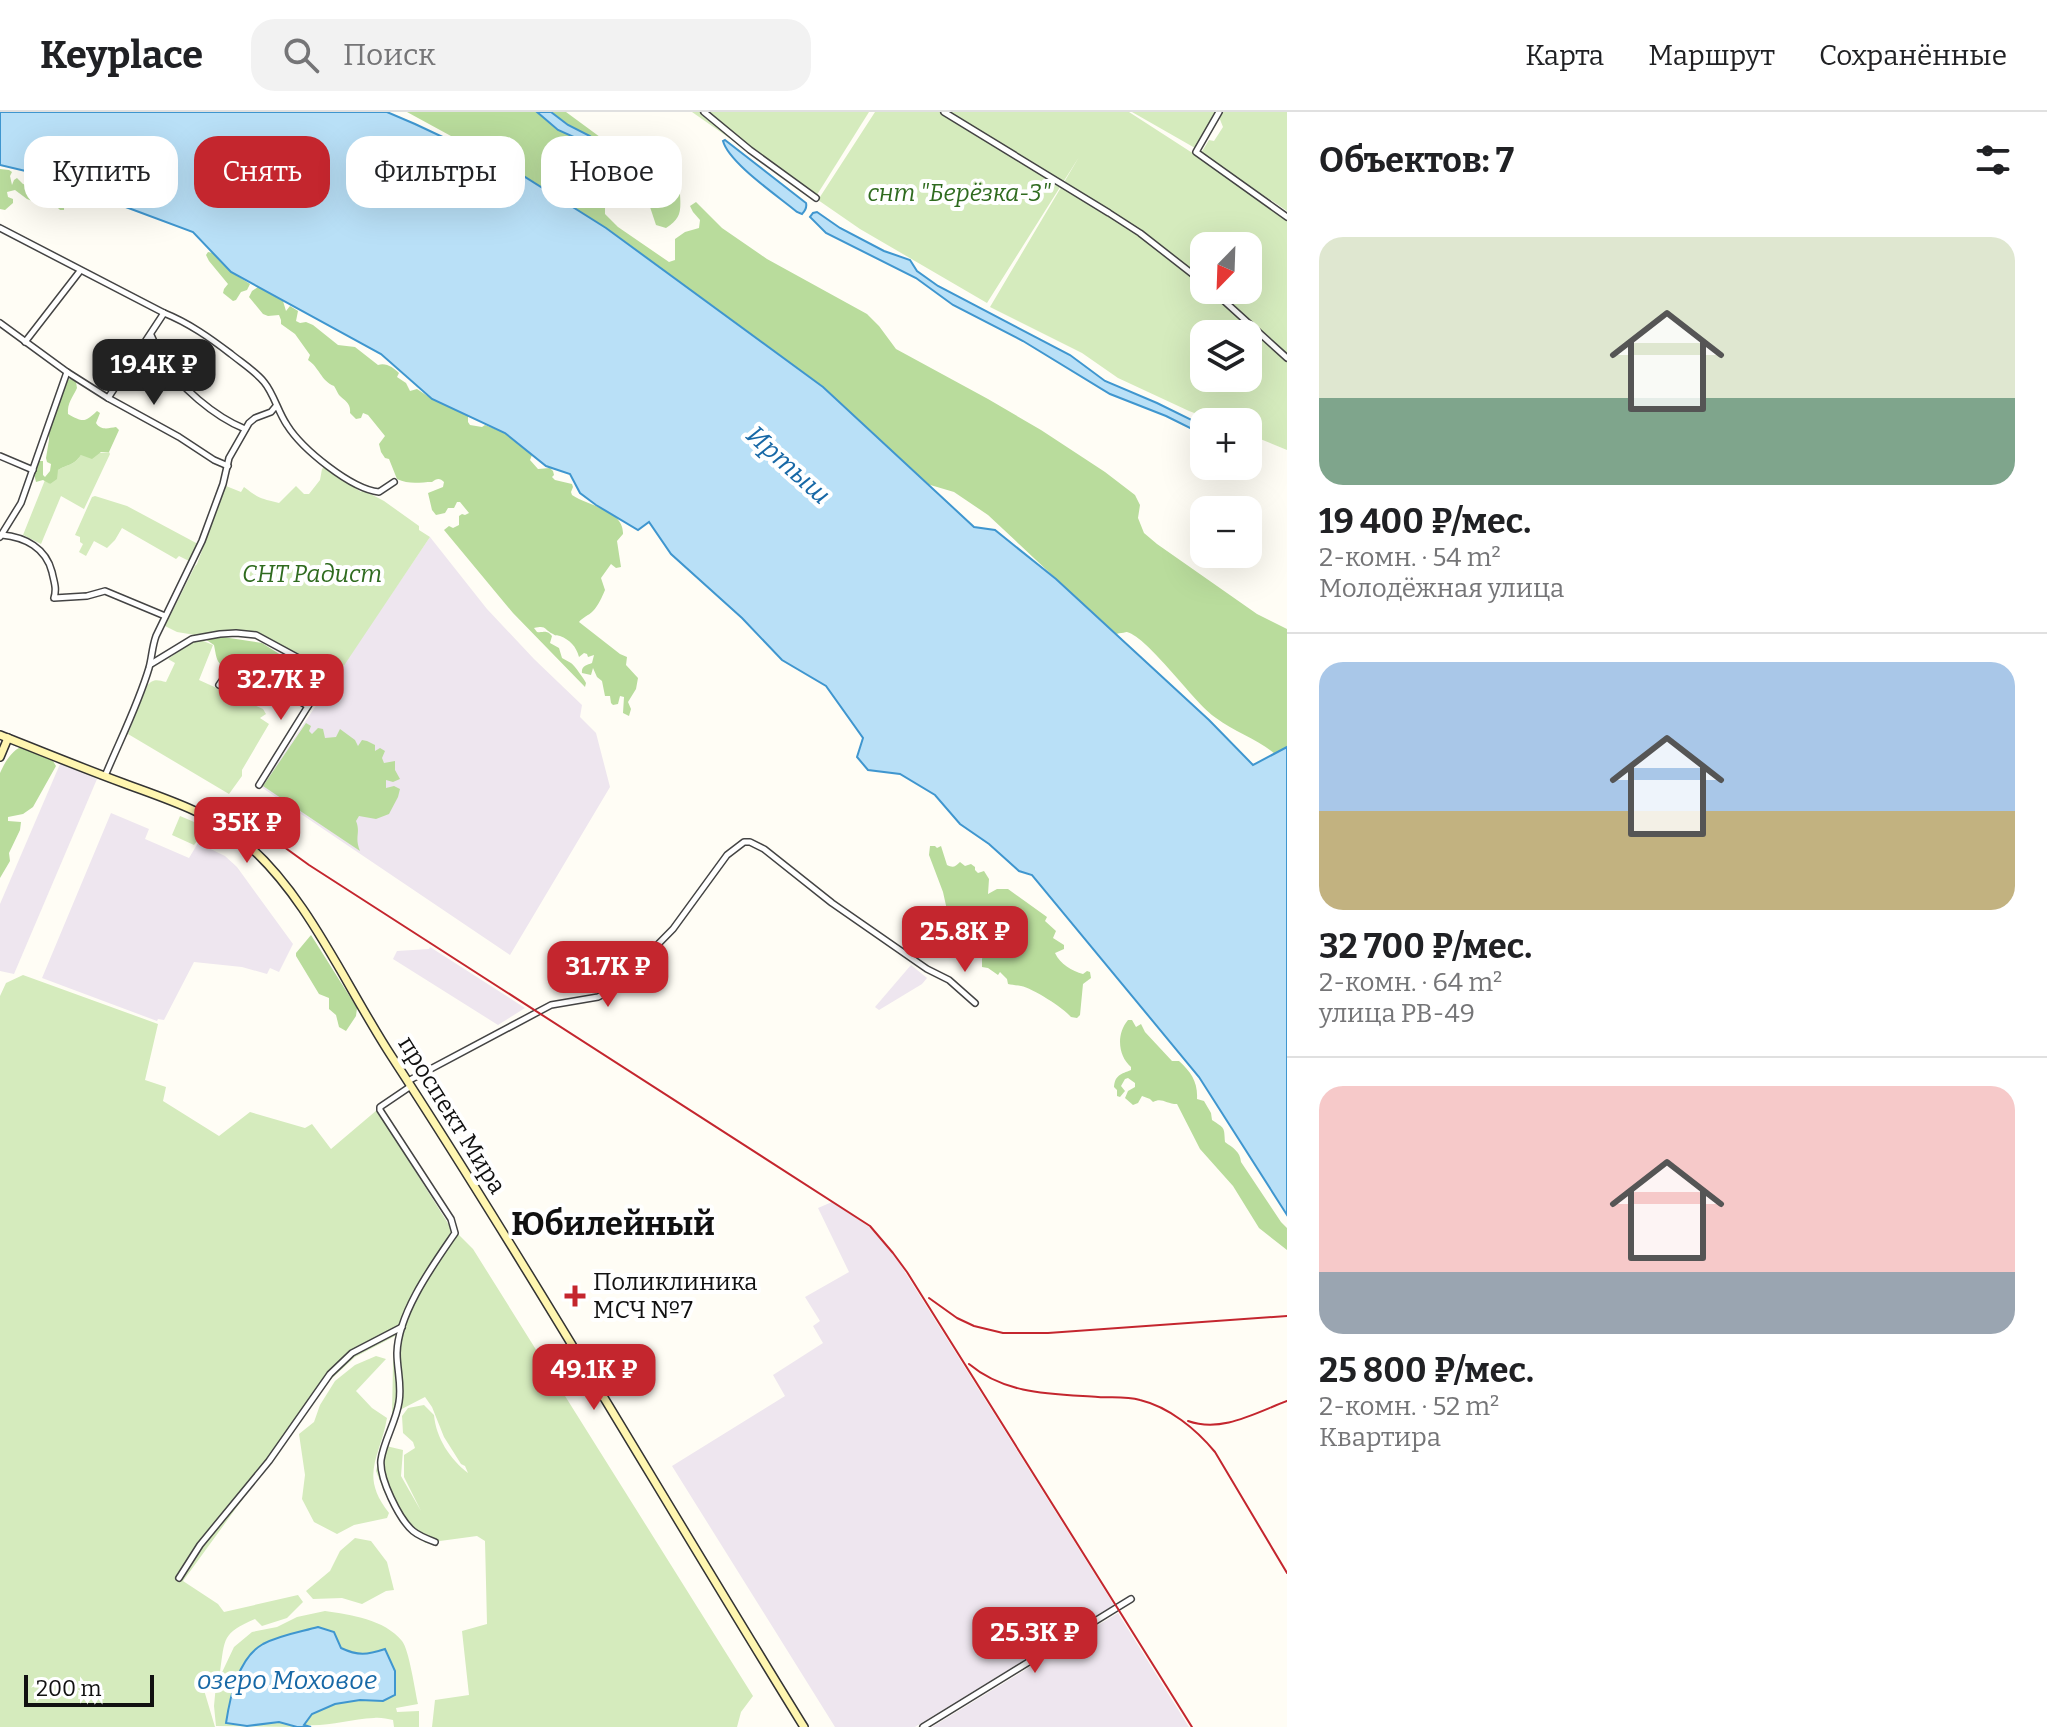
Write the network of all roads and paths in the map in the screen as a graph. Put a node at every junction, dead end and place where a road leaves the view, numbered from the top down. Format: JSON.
{"nodes":[{"id":1,"x":704,"y":112,"type":"edge"},
{"id":2,"x":944,"y":112,"type":"edge"},
{"id":3,"x":1219,"y":112,"type":"edge"},
{"id":4,"x":816,"y":198,"type":"dead end"},
{"id":5,"x":1287,"y":217,"type":"edge"},
{"id":6,"x":0,"y":228,"type":"edge"},
{"id":7,"x":80,"y":271,"type":"junction"},
{"id":8,"x":1190,"y":272,"type":"edge"},
{"id":9,"x":1227,"y":304,"type":"edge"},
{"id":10,"x":164,"y":313,"type":"junction"},
{"id":11,"x":0,"y":323,"type":"edge"},
{"id":12,"x":151,"y":335,"type":"junction"},
{"id":13,"x":25,"y":342,"type":"junction"},
{"id":14,"x":1287,"y":358,"type":"edge"},
{"id":15,"x":67,"y":372,"type":"junction"},
{"id":16,"x":108,"y":398,"type":"junction"},
{"id":17,"x":276,"y":406,"type":"junction"},
{"id":18,"x":245,"y":429,"type":"junction"},
{"id":19,"x":0,"y":456,"type":"edge"},
{"id":20,"x":228,"y":466,"type":"junction"},
{"id":21,"x":33,"y":470,"type":"junction"},
{"id":22,"x":394,"y":482,"type":"dead end"},
{"id":23,"x":1,"y":536,"type":"edge"},
{"id":24,"x":165,"y":616,"type":"junction"},
{"id":25,"x":150,"y":664,"type":"junction"},
{"id":26,"x":219,"y":685,"type":"dead end"},
{"id":27,"x":308,"y":706,"type":"junction"},
{"id":28,"x":4,"y":737,"type":"edge"},
{"id":29,"x":0,"y":757,"type":"edge"},
{"id":30,"x":105,"y":776,"type":"junction"},
{"id":31,"x":259,"y":785,"type":"dead end"},
{"id":32,"x":975,"y":1003,"type":"dead end"},
{"id":33,"x":410,"y":1084,"type":"junction"},
{"id":34,"x":403,"y":1326,"type":"junction"},
{"id":35,"x":435,"y":1542,"type":"dead end"},
{"id":36,"x":179,"y":1578,"type":"dead end"},
{"id":37,"x":1131,"y":1599,"type":"dead end"},
{"id":38,"x":804,"y":1727,"type":"edge"},
{"id":39,"x":923,"y":1727,"type":"edge"}],
"edges":[{"from":1,"to":4,"type":"street"},
{"from":2,"to":8,"type":"street"},
{"from":3,"to":5,"type":"street"},
{"from":6,"to":7,"type":"street"},
{"from":7,"to":10,"type":"street"},
{"from":7,"to":13,"type":"street"},
{"from":9,"to":14,"type":"street"},
{"from":10,"to":12,"type":"street"},
{"from":10,"to":17,"type":"street"},
{"from":11,"to":13,"type":"street"},
{"from":12,"to":16,"type":"street"},
{"from":12,"to":18,"type":"street"},
{"from":13,"to":15,"type":"street"},
{"from":15,"to":16,"type":"street"},
{"from":15,"to":21,"type":"street"},
{"from":16,"to":20,"type":"street"},
{"from":17,"to":18,"type":"street"},
{"from":17,"to":22,"type":"street"},
{"from":18,"to":20,"type":"street"},
{"from":19,"to":21,"type":"street"},
{"from":20,"to":24,"type":"street"},
{"from":21,"to":23,"type":"street"},
{"from":23,"to":24,"type":"street"},
{"from":24,"to":25,"type":"street"},
{"from":25,"to":27,"type":"street"},
{"from":25,"to":30,"type":"street"},
{"from":26,"to":27,"type":"street"},
{"from":27,"to":31,"type":"street"},
{"from":28,"to":29,"type":"street"},
{"from":28,"to":30,"type":"street","name":"проспект Мира"},
{"from":30,"to":33,"type":"street","name":"проспект Мира"},
{"from":32,"to":33,"type":"street"},
{"from":33,"to":34,"type":"street"},
{"from":33,"to":38,"type":"street","name":"проспект Мира"},
{"from":34,"to":35,"type":"street"},
{"from":34,"to":36,"type":"street"},
{"from":37,"to":39,"type":"street"}]}
